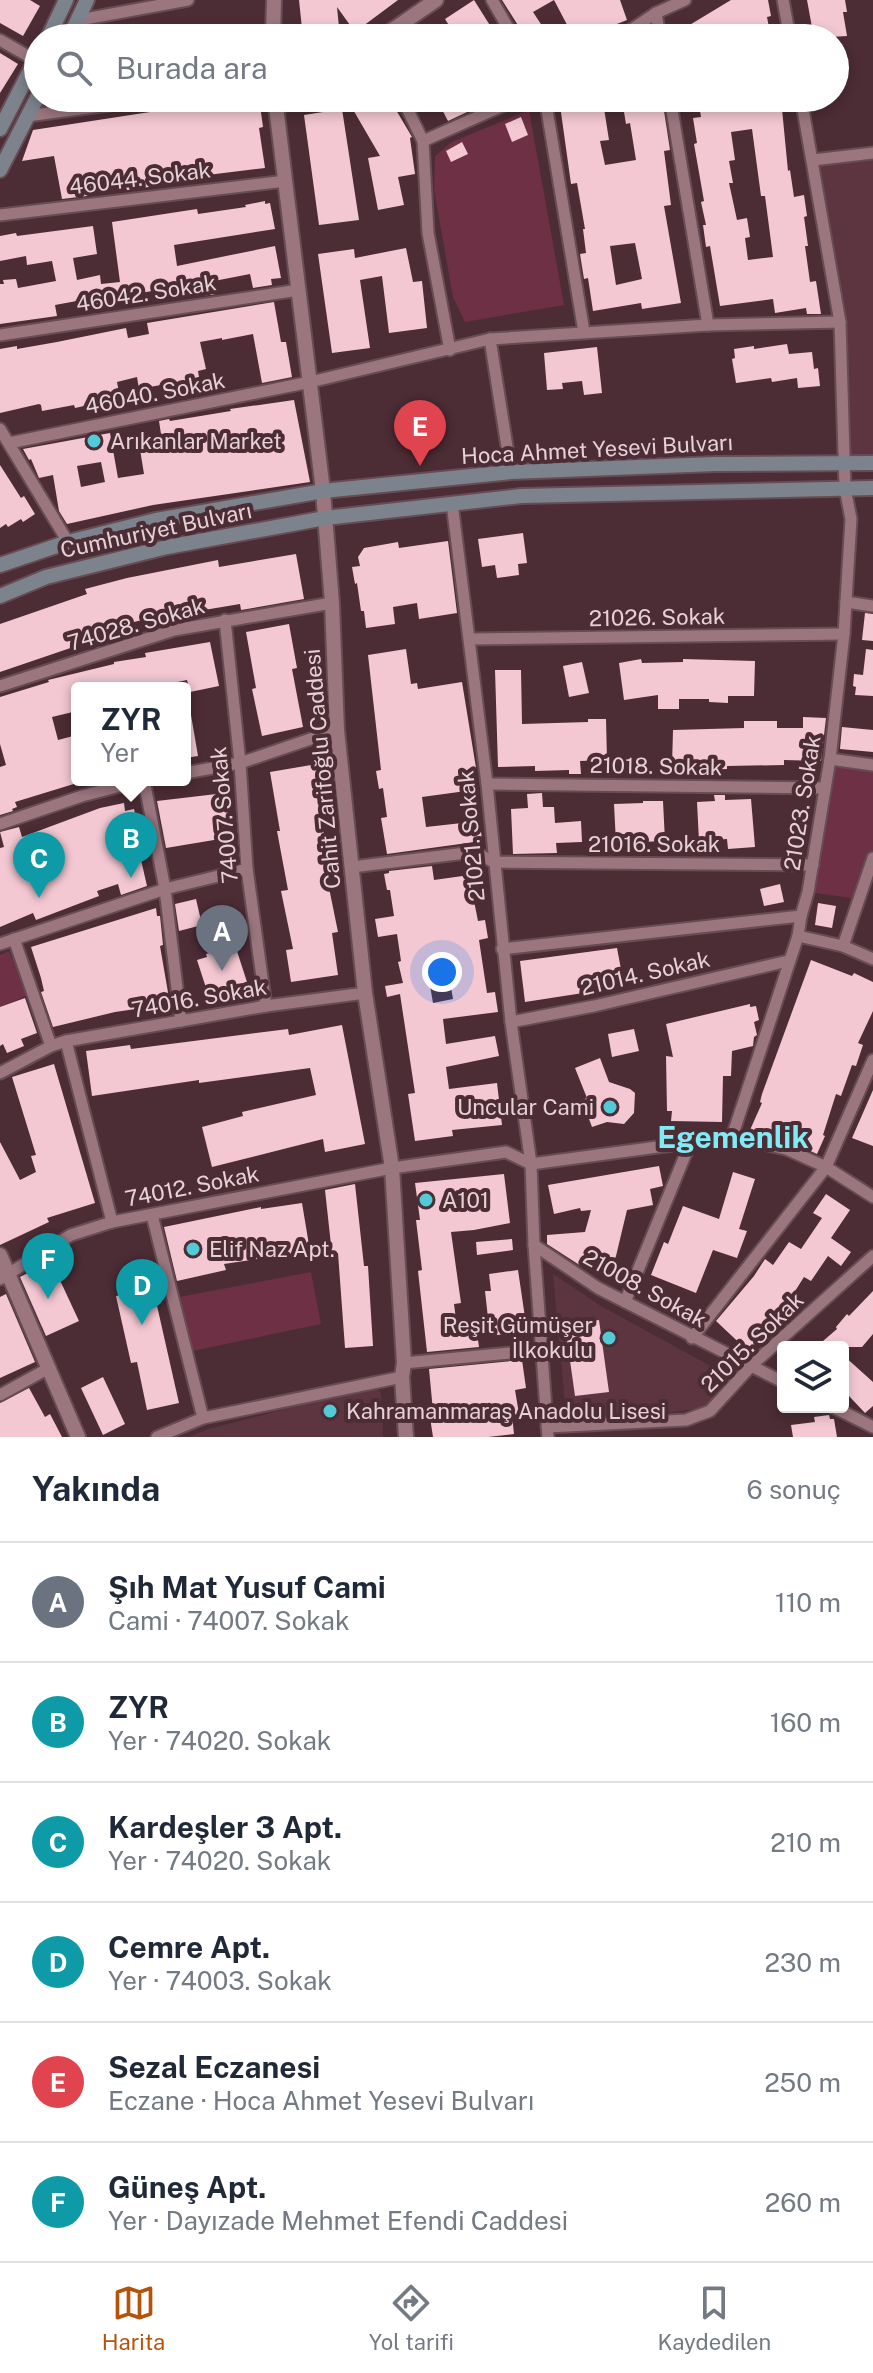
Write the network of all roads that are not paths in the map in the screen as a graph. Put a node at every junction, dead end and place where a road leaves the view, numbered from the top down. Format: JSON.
{"nodes":[{"id":1,"x":66,"y":0,"type":"edge"},
{"id":2,"x":87,"y":0,"type":"edge"},
{"id":3,"x":188,"y":0,"type":"edge"},
{"id":4,"x":274,"y":0,"type":"edge"},
{"id":5,"x":436,"y":0,"type":"edge"},
{"id":6,"x":492,"y":0,"type":"edge"},
{"id":7,"x":685,"y":0,"type":"edge"},
{"id":8,"x":783,"y":0,"type":"edge"},
{"id":9,"x":656,"y":13,"type":"junction"},
{"id":10,"x":79,"y":20,"type":"junction"},
{"id":11,"x":55,"y":24,"type":"edge"},
{"id":12,"x":77,"y":24,"type":"edge"},
{"id":13,"x":273,"y":24,"type":"edge"},
{"id":14,"x":401,"y":24,"type":"edge"},
{"id":15,"x":506,"y":24,"type":"edge"},
{"id":16,"x":640,"y":24,"type":"edge"},
{"id":17,"x":658,"y":24,"type":"edge"},
{"id":18,"x":787,"y":24,"type":"edge"},
{"id":19,"x":0,"y":40,"type":"edge"},
{"id":20,"x":24,"y":51,"type":"edge"},
{"id":21,"x":24,"y":81,"type":"edge"},
{"id":22,"x":29,"y":112,"type":"edge"},
{"id":23,"x":57,"y":112,"type":"edge"},
{"id":24,"x":276,"y":112,"type":"edge"},
{"id":25,"x":409,"y":112,"type":"edge"},
{"id":26,"x":488,"y":112,"type":"edge"},
{"id":27,"x":547,"y":112,"type":"edge"},
{"id":28,"x":672,"y":112,"type":"edge"},
{"id":29,"x":804,"y":112,"type":"edge"},
{"id":30,"x":27,"y":116,"type":"junction"},
{"id":31,"x":0,"y":129,"type":"edge"},
{"id":32,"x":423,"y":141,"type":"junction"},
{"id":33,"x":873,"y":153,"type":"edge"},
{"id":34,"x":813,"y":160,"type":"junction"},
{"id":35,"x":0,"y":170,"type":"edge"},
{"id":36,"x":286,"y":181,"type":"junction"},
{"id":37,"x":0,"y":215,"type":"edge"},
{"id":38,"x":299,"y":290,"type":"junction"},
{"id":39,"x":840,"y":322,"type":"junction"},
{"id":40,"x":708,"y":325,"type":"junction"},
{"id":41,"x":584,"y":332,"type":"junction"},
{"id":42,"x":0,"y":335,"type":"edge"},
{"id":43,"x":490,"y":339,"type":"junction"},
{"id":44,"x":450,"y":350,"type":"junction"},
{"id":45,"x":310,"y":382,"type":"junction"},
{"id":46,"x":0,"y":429,"type":"edge"},
{"id":47,"x":9,"y":443,"type":"junction"},
{"id":48,"x":845,"y":463,"type":"junction"},
{"id":49,"x":873,"y":463,"type":"edge"},
{"id":50,"x":511,"y":472,"type":"junction"},
{"id":51,"x":845,"y":488,"type":"junction"},
{"id":52,"x":873,"y":488,"type":"edge"},
{"id":53,"x":323,"y":491,"type":"junction"},
{"id":54,"x":452,"y":503,"type":"junction"},
{"id":55,"x":325,"y":518,"type":"junction"},
{"id":56,"x":68,"y":542,"type":"junction"},
{"id":57,"x":0,"y":565,"type":"edge"},
{"id":58,"x":0,"y":596,"type":"edge"},
{"id":59,"x":846,"y":602,"type":"junction"},
{"id":60,"x":332,"y":603,"type":"junction"},
{"id":61,"x":873,"y":606,"type":"edge"},
{"id":62,"x":225,"y":620,"type":"junction"},
{"id":63,"x":844,"y":634,"type":"junction"},
{"id":64,"x":471,"y":639,"type":"junction"},
{"id":65,"x":0,"y":686,"type":"edge"},
{"id":66,"x":337,"y":730,"type":"junction"},
{"id":67,"x":830,"y":759,"type":"junction"},
{"id":68,"x":240,"y":763,"type":"junction"},
{"id":69,"x":873,"y":765,"type":"edge"},
{"id":70,"x":191,"y":772,"type":"edge"},
{"id":71,"x":487,"y":784,"type":"junction"},
{"id":72,"x":121,"y":786,"type":"edge"},
{"id":73,"x":145,"y":786,"type":"edge"},
{"id":74,"x":825,"y":788,"type":"junction"},
{"id":75,"x":0,"y":824,"type":"edge"},
{"id":76,"x":873,"y":858,"type":"edge"},
{"id":77,"x":494,"y":862,"type":"junction"},
{"id":78,"x":813,"y":865,"type":"junction"},
{"id":79,"x":352,"y":867,"type":"junction"},
{"id":80,"x":247,"y":869,"type":"junction"},
{"id":81,"x":165,"y":889,"type":"junction"},
{"id":82,"x":801,"y":916,"type":"junction"},
{"id":83,"x":798,"y":936,"type":"junction"},
{"id":84,"x":14,"y":939,"type":"junction"},
{"id":85,"x":0,"y":944,"type":"edge"},
{"id":86,"x":843,"y":946,"type":"junction"},
{"id":87,"x":502,"y":949,"type":"junction"},
{"id":88,"x":873,"y":959,"type":"edge"},
{"id":89,"x":788,"y":961,"type":"junction"},
{"id":90,"x":365,"y":993,"type":"junction"},
{"id":91,"x":266,"y":1006,"type":"junction"},
{"id":92,"x":181,"y":1021,"type":"junction"},
{"id":93,"x":511,"y":1022,"type":"junction"},
{"id":94,"x":66,"y":1041,"type":"junction"},
{"id":95,"x":51,"y":1046,"type":"junction"},
{"id":96,"x":873,"y":1060,"type":"edge"},
{"id":97,"x":0,"y":1073,"type":"edge"},
{"id":98,"x":732,"y":1137,"type":"junction"},
{"id":99,"x":691,"y":1141,"type":"junction"},
{"id":100,"x":531,"y":1164,"type":"junction"},
{"id":101,"x":826,"y":1167,"type":"junction"},
{"id":102,"x":392,"y":1168,"type":"junction"},
{"id":103,"x":873,"y":1197,"type":"edge"},
{"id":104,"x":152,"y":1215,"type":"junction"},
{"id":105,"x":112,"y":1222,"type":"junction"},
{"id":106,"x":534,"y":1245,"type":"junction"},
{"id":107,"x":0,"y":1255,"type":"edge"},
{"id":108,"x":873,"y":1256,"type":"edge"},
{"id":109,"x":5,"y":1276,"type":"edge"},
{"id":110,"x":625,"y":1302,"type":"junction"},
{"id":111,"x":692,"y":1338,"type":"junction"},
{"id":112,"x":541,"y":1350,"type":"junction"},
{"id":113,"x":752,"y":1365,"type":"junction"},
{"id":114,"x":49,"y":1368,"type":"junction"},
{"id":115,"x":403,"y":1370,"type":"junction"},
{"id":116,"x":777,"y":1379,"type":"edge"},
{"id":117,"x":0,"y":1395,"type":"edge"},
{"id":118,"x":845,"y":1413,"type":"edge"},
{"id":119,"x":203,"y":1418,"type":"junction"},
{"id":120,"x":873,"y":1427,"type":"edge"},
{"id":121,"x":548,"y":1432,"type":"edge"},
{"id":122,"x":78,"y":1437,"type":"edge"},
{"id":123,"x":157,"y":1437,"type":"edge"},
{"id":124,"x":406,"y":1437,"type":"edge"}],
"edges":[{"from":1,"to":11,"type":"main road"},
{"from":2,"to":10,"type":"main road"},
{"from":3,"to":10,"type":"street"},
{"from":4,"to":13,"type":"street"},
{"from":5,"to":14,"type":"street"},
{"from":6,"to":15,"type":"street"},
{"from":7,"to":9,"type":"street"},
{"from":8,"to":18,"type":"street"},
{"from":9,"to":16,"type":"street"},
{"from":9,"to":17,"type":"street"},
{"from":10,"to":12,"type":"main road"},
{"from":19,"to":20,"type":"street"},
{"from":21,"to":31,"type":"main road"},
{"from":22,"to":30,"type":"main road"},
{"from":23,"to":30,"type":"street"},
{"from":24,"to":36,"type":"street","name":"Cahit Zarifoğlu Caddesi"},
{"from":25,"to":32,"type":"street"},
{"from":26,"to":32,"type":"street"},
{"from":27,"to":41,"type":"street"},
{"from":28,"to":40,"type":"street"},
{"from":29,"to":34,"type":"street","name":"21023. Sokak"},
{"from":30,"to":35,"type":"main road"},
{"from":32,"to":44,"type":"street"},
{"from":33,"to":34,"type":"street"},
{"from":34,"to":39,"type":"street","name":"21023. Sokak"},
{"from":36,"to":37,"type":"street","name":"46044. Sokak"},
{"from":36,"to":38,"type":"street","name":"Cahit Zarifoğlu Caddesi"},
{"from":38,"to":42,"type":"street","name":"46042. Sokak"},
{"from":38,"to":45,"type":"street","name":"Cahit Zarifoğlu Caddesi"},
{"from":39,"to":40,"type":"street","name":"46040. Sokak"},
{"from":39,"to":48,"type":"street","name":"21023. Sokak"},
{"from":40,"to":41,"type":"street","name":"46040. Sokak"},
{"from":41,"to":43,"type":"street","name":"46040. Sokak"},
{"from":43,"to":44,"type":"street","name":"46040. Sokak"},
{"from":43,"to":50,"type":"street"},
{"from":44,"to":45,"type":"street","name":"46040. Sokak"},
{"from":45,"to":47,"type":"street","name":"46040. Sokak"},
{"from":45,"to":53,"type":"street","name":"Cahit Zarifoğlu Caddesi"},
{"from":46,"to":47,"type":"street"},
{"from":47,"to":56,"type":"street"},
{"from":48,"to":49,"type":"main road","name":"Hoca Ahmet Yesevi Bulvarı"},
{"from":48,"to":50,"type":"main road","name":"Hoca Ahmet Yesevi Bulvarı"},
{"from":48,"to":51,"type":"street","name":"21023. Sokak"},
{"from":50,"to":53,"type":"main road","name":"Hoca Ahmet Yesevi Bulvarı"},
{"from":51,"to":52,"type":"main road","name":"Hoca Ahmet Yesevi Bulvarı"},
{"from":51,"to":54,"type":"main road","name":"Hoca Ahmet Yesevi Bulvarı"},
{"from":51,"to":59,"type":"street","name":"21023. Sokak"},
{"from":53,"to":55,"type":"street","name":"Cahit Zarifoğlu Caddesi"},
{"from":53,"to":56,"type":"main road","name":"Cumhuriyet Bulvarı"},
{"from":54,"to":55,"type":"main road","name":"Hoca Ahmet Yesevi Bulvarı"},
{"from":54,"to":64,"type":"street","name":"21021. Sokak"},
{"from":55,"to":58,"type":"main road","name":"Cumhuriyet Bulvarı"},
{"from":55,"to":60,"type":"street","name":"Cahit Zarifoğlu Caddesi"},
{"from":56,"to":57,"type":"main road","name":"Cumhuriyet Bulvarı"},
{"from":59,"to":61,"type":"street"},
{"from":59,"to":63,"type":"street","name":"21023. Sokak"},
{"from":60,"to":62,"type":"street","name":"74028. Sokak"},
{"from":60,"to":66,"type":"street","name":"Cahit Zarifoğlu Caddesi"},
{"from":62,"to":65,"type":"street","name":"74028. Sokak"},
{"from":62,"to":68,"type":"street","name":"74007. Sokak"},
{"from":63,"to":64,"type":"street","name":"21026. Sokak"},
{"from":63,"to":67,"type":"street","name":"21023. Sokak"},
{"from":64,"to":71,"type":"street","name":"21021. Sokak"},
{"from":66,"to":68,"type":"street"},
{"from":66,"to":79,"type":"street","name":"Cahit Zarifoğlu Caddesi"},
{"from":67,"to":69,"type":"street"},
{"from":67,"to":74,"type":"street","name":"21023. Sokak"},
{"from":68,"to":70,"type":"street"},
{"from":68,"to":80,"type":"street","name":"74007. Sokak"},
{"from":71,"to":74,"type":"street","name":"21018. Sokak"},
{"from":71,"to":77,"type":"street","name":"21021. Sokak"},
{"from":72,"to":75,"type":"street"},
{"from":73,"to":81,"type":"street"},
{"from":74,"to":78,"type":"street","name":"21023. Sokak"},
{"from":76,"to":86,"type":"street"},
{"from":77,"to":78,"type":"street","name":"21016. Sokak"},
{"from":77,"to":79,"type":"street","name":"21016. Sokak"},
{"from":77,"to":87,"type":"street","name":"21021. Sokak"},
{"from":78,"to":82,"type":"street","name":"21023. Sokak"},
{"from":79,"to":90,"type":"street","name":"Cahit Zarifoğlu Caddesi"},
{"from":80,"to":81,"type":"street"},
{"from":80,"to":91,"type":"street","name":"74007. Sokak"},
{"from":81,"to":84,"type":"street"},
{"from":81,"to":92,"type":"street"},
{"from":82,"to":83,"type":"street","name":"21023. Sokak"},
{"from":82,"to":87,"type":"street"},
{"from":83,"to":86,"type":"street"},
{"from":83,"to":89,"type":"street","name":"21023. Sokak"},
{"from":84,"to":85,"type":"street"},
{"from":84,"to":95,"type":"street"},
{"from":86,"to":88,"type":"street"},
{"from":87,"to":93,"type":"street","name":"21021. Sokak"},
{"from":89,"to":93,"type":"street","name":"21014. Sokak"},
{"from":89,"to":98,"type":"street","name":"21023. Sokak"},
{"from":90,"to":91,"type":"street","name":"74016. Sokak"},
{"from":90,"to":102,"type":"street","name":"Cahit Zarifoğlu Caddesi"},
{"from":91,"to":92,"type":"street","name":"74016. Sokak"},
{"from":92,"to":94,"type":"street","name":"74016. Sokak"},
{"from":93,"to":100,"type":"street","name":"21021. Sokak"},
{"from":94,"to":95,"type":"street","name":"74016. Sokak"},
{"from":94,"to":105,"type":"street"},
{"from":95,"to":97,"type":"street","name":"74016. Sokak"},
{"from":96,"to":101,"type":"street"},
{"from":98,"to":99,"type":"street"},
{"from":98,"to":101,"type":"street"},
{"from":99,"to":100,"type":"street"},
{"from":99,"to":110,"type":"street"},
{"from":100,"to":102,"type":"street","name":"74012. Sokak"},
{"from":100,"to":106,"type":"street","name":"21021. Sokak"},
{"from":101,"to":103,"type":"street"},
{"from":101,"to":111,"type":"street"},
{"from":102,"to":104,"type":"street","name":"74012. Sokak"},
{"from":102,"to":115,"type":"street","name":"Cahit Zarifoğlu Caddesi"},
{"from":104,"to":105,"type":"street","name":"74012. Sokak"},
{"from":104,"to":119,"type":"street"},
{"from":105,"to":109,"type":"street","name":"74012. Sokak"},
{"from":106,"to":110,"type":"street","name":"21008. Sokak"},
{"from":106,"to":112,"type":"street","name":"21021. Sokak"},
{"from":107,"to":109,"type":"street"},
{"from":108,"to":113,"type":"street","name":"21015. Sokak"},
{"from":109,"to":114,"type":"street"},
{"from":110,"to":111,"type":"street","name":"21008. Sokak"},
{"from":111,"to":113,"type":"street","name":"21008. Sokak"},
{"from":112,"to":115,"type":"street"},
{"from":112,"to":121,"type":"street","name":"21021. Sokak"},
{"from":113,"to":116,"type":"street","name":"21008. Sokak"},
{"from":113,"to":121,"type":"street","name":"21015. Sokak"},
{"from":114,"to":117,"type":"street"},
{"from":114,"to":122,"type":"street"},
{"from":115,"to":119,"type":"street"},
{"from":115,"to":124,"type":"street","name":"Cahit Zarifoğlu Caddesi"},
{"from":118,"to":120,"type":"street"},
{"from":119,"to":123,"type":"street"}]}
